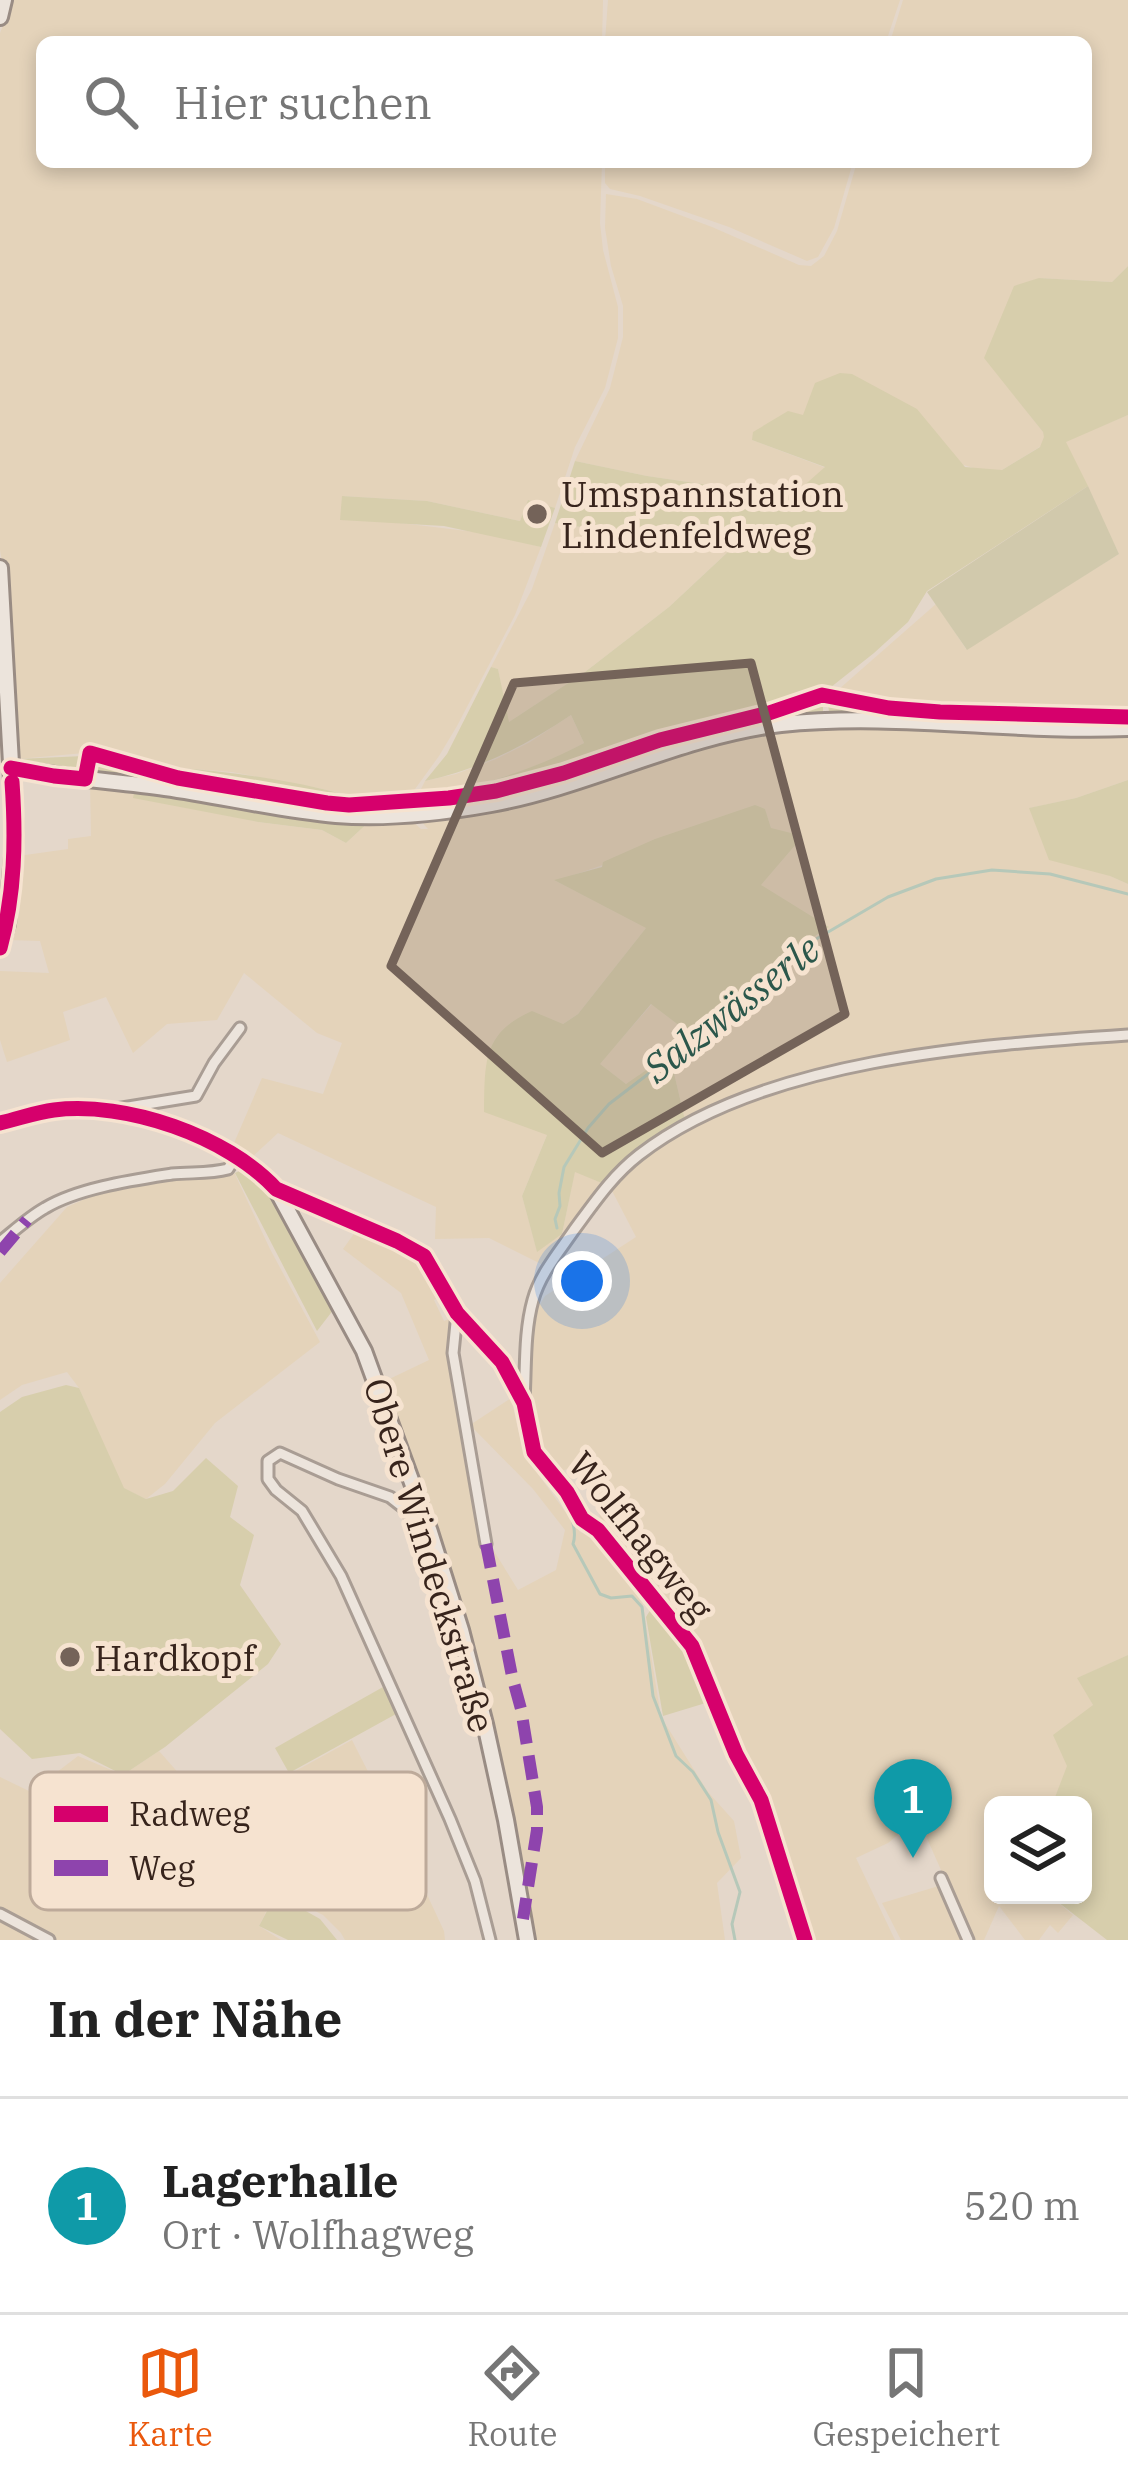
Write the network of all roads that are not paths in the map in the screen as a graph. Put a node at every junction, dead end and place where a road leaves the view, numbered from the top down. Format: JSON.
{"nodes":[{"id":1,"x":4,"y":0,"type":"edge"},
{"id":2,"x":0,"y":17,"type":"edge"},
{"id":3,"x":0,"y":568,"type":"edge"},
{"id":4,"x":1128,"y":728,"type":"edge"},
{"id":5,"x":8,"y":778,"type":"edge"},
{"id":6,"x":0,"y":949,"type":"edge"},
{"id":7,"x":240,"y":1028,"type":"dead end"},
{"id":8,"x":1128,"y":1035,"type":"edge"},
{"id":9,"x":136,"y":1110,"type":"junction"},
{"id":10,"x":0,"y":1123,"type":"edge"},
{"id":11,"x":235,"y":1158,"type":"junction"},
{"id":12,"x":277,"y":1190,"type":"junction"},
{"id":13,"x":0,"y":1242,"type":"edge"},
{"id":14,"x":457,"y":1313,"type":"junction"},
{"id":15,"x":524,"y":1403,"type":"junction"},
{"id":16,"x":430,"y":1532,"type":"junction"},
{"id":17,"x":486,"y":1544,"type":"dead end"},
{"id":18,"x":941,"y":1879,"type":"dead end"},
{"id":19,"x":0,"y":1914,"type":"edge"},
{"id":20,"x":49,"y":1940,"type":"edge"},
{"id":21,"x":490,"y":1940,"type":"edge"},
{"id":22,"x":527,"y":1940,"type":"edge"},
{"id":23,"x":805,"y":1940,"type":"edge"},
{"id":24,"x":968,"y":1940,"type":"edge"}],
"edges":[{"from":1,"to":2,"type":"street"},
{"from":3,"to":5,"type":"street"},
{"from":4,"to":5,"type":"street"},
{"from":5,"to":6,"type":"street"},
{"from":7,"to":9,"type":"street"},
{"from":8,"to":15,"type":"street"},
{"from":9,"to":10,"type":"street"},
{"from":9,"to":11,"type":"street"},
{"from":11,"to":12,"type":"street"},
{"from":11,"to":13,"type":"street"},
{"from":12,"to":14,"type":"street","name":"Wolfhagweg"},
{"from":12,"to":16,"type":"street","name":"Obere Windeckstraße"},
{"from":14,"to":15,"type":"street","name":"Wolfhagweg"},
{"from":14,"to":17,"type":"street"},
{"from":15,"to":23,"type":"street","name":"Wolfhagweg"},
{"from":16,"to":21,"type":"street"},
{"from":16,"to":22,"type":"street","name":"Obere Windeckstraße"},
{"from":18,"to":24,"type":"street"},
{"from":19,"to":20,"type":"street"}]}
